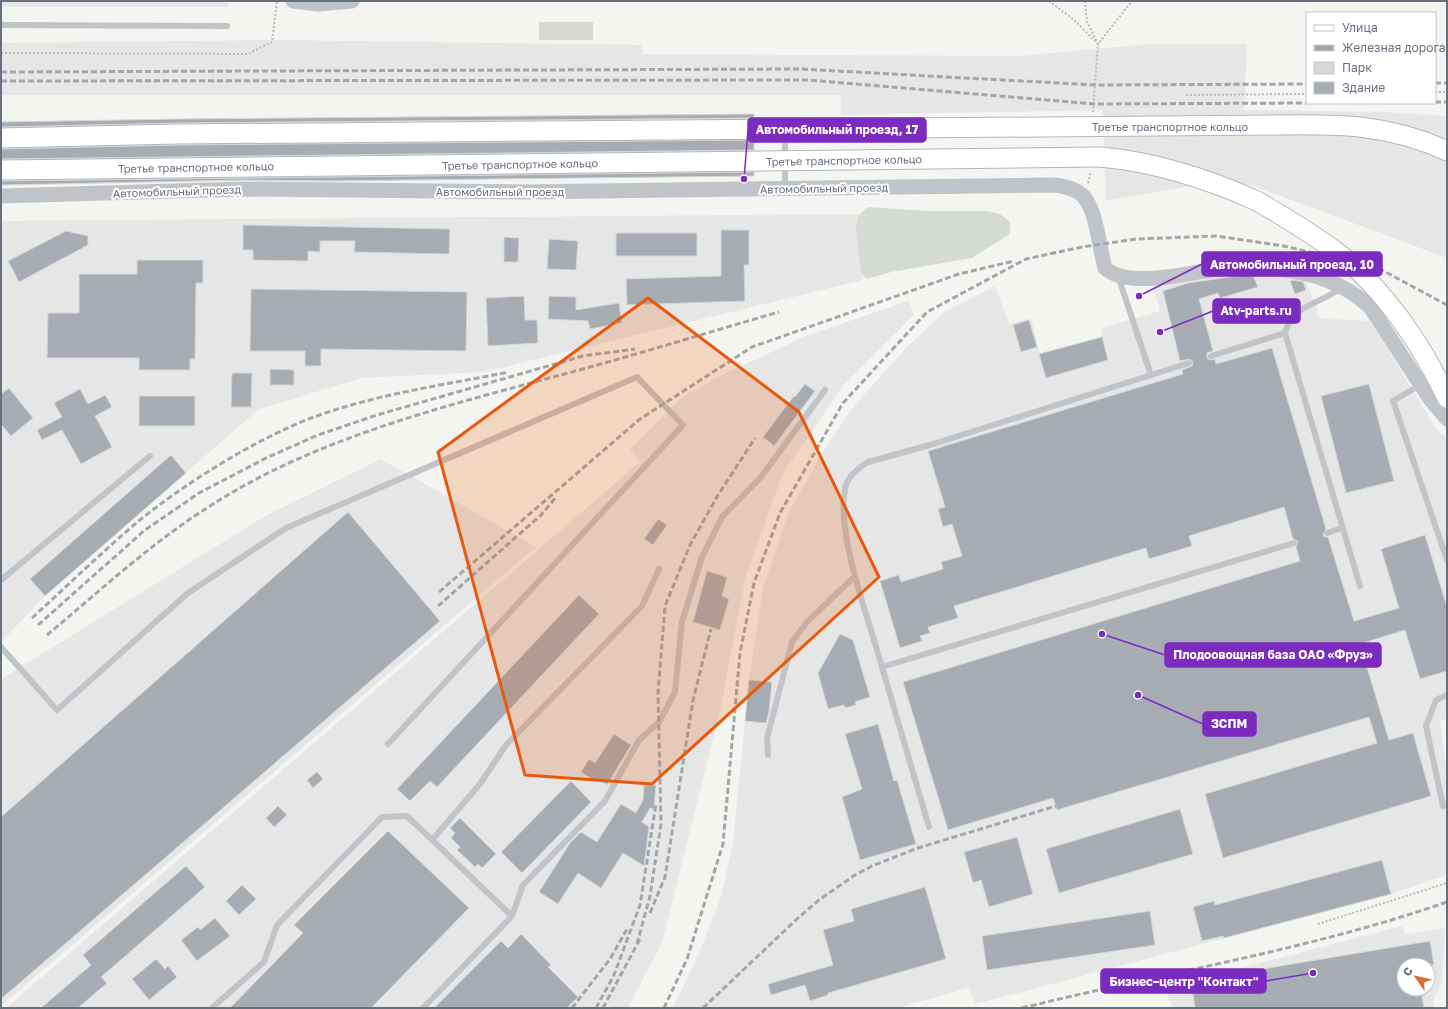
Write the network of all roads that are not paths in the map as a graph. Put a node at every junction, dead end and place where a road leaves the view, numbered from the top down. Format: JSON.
{"nodes":[{"id":1,"x":293,"y":1,"type":"edge"},
{"id":2,"x":352,"y":1,"type":"edge"},
{"id":3,"x":1,"y":25,"type":"edge"},
{"id":4,"x":227,"y":26,"type":"dead end"},
{"id":5,"x":1,"y":138,"type":"edge"},
{"id":6,"x":785,"y":145,"type":"dead end"},
{"id":7,"x":1447,"y":151,"type":"edge"},
{"id":8,"x":1,"y":170,"type":"edge"},
{"id":9,"x":785,"y":188,"type":"junction"},
{"id":10,"x":1,"y":196,"type":"edge"},
{"id":11,"x":1118,"y":276,"type":"junction"},
{"id":12,"x":1343,"y":286,"type":"junction"},
{"id":13,"x":1284,"y":333,"type":"junction"},
{"id":14,"x":1211,"y":356,"type":"dead end"},
{"id":15,"x":1189,"y":363,"type":"dead end"},
{"id":16,"x":1151,"y":375,"type":"junction"},
{"id":17,"x":1421,"y":384,"type":"junction"},
{"id":18,"x":825,"y":390,"type":"dead end"},
{"id":19,"x":1447,"y":398,"type":"edge"},
{"id":20,"x":1447,"y":419,"type":"edge"},
{"id":21,"x":150,"y":456,"type":"dead end"},
{"id":22,"x":1342,"y":528,"type":"junction"},
{"id":23,"x":1327,"y":533,"type":"dead end"},
{"id":24,"x":1294,"y":543,"type":"dead end"},
{"id":25,"x":1447,"y":560,"type":"edge"},
{"id":26,"x":659,"y":569,"type":"dead end"},
{"id":27,"x":854,"y":576,"type":"junction"},
{"id":28,"x":1,"y":580,"type":"edge"},
{"id":29,"x":1360,"y":586,"type":"dead end"},
{"id":30,"x":1,"y":647,"type":"edge"},
{"id":31,"x":882,"y":667,"type":"junction"},
{"id":32,"x":1447,"y":695,"type":"edge"},
{"id":33,"x":388,"y":744,"type":"dead end"},
{"id":34,"x":768,"y":755,"type":"dead end"},
{"id":35,"x":1443,"y":806,"type":"dead end"},
{"id":36,"x":929,"y":827,"type":"dead end"},
{"id":37,"x":432,"y":840,"type":"junction"},
{"id":38,"x":512,"y":916,"type":"junction"},
{"id":39,"x":212,"y":1008,"type":"edge"},
{"id":40,"x":422,"y":1008,"type":"edge"}],
"edges":[{"from":1,"to":2,"type":"street"},
{"from":3,"to":4,"type":"lane"},
{"from":5,"to":7,"type":"main road","name":"Третье транспортное кольцо","bridge":true},
{"from":6,"to":9,"type":"lane"},
{"from":8,"to":19,"type":"main road","name":"Третье транспортное кольцо","bridge":true},
{"from":9,"to":10,"type":"street","name":"Автомобильный проезд"},
{"from":9,"to":11,"type":"street","name":"Автомобильный проезд"},
{"from":11,"to":12,"type":"street"},
{"from":11,"to":16,"type":"lane"},
{"from":12,"to":13,"type":"lane"},
{"from":12,"to":17,"type":"street"},
{"from":13,"to":14,"type":"lane"},
{"from":13,"to":22,"type":"lane"},
{"from":15,"to":16,"type":"lane"},
{"from":16,"to":27,"type":"lane"},
{"from":17,"to":20,"type":"street"},
{"from":17,"to":25,"type":"lane"},
{"from":18,"to":38,"type":"lane"},
{"from":21,"to":28,"type":"lane"},
{"from":22,"to":23,"type":"lane"},
{"from":22,"to":29,"type":"lane"},
{"from":24,"to":31,"type":"lane"},
{"from":26,"to":37,"type":"lane"},
{"from":27,"to":31,"type":"lane"},
{"from":27,"to":34,"type":"lane"},
{"from":30,"to":33,"type":"lane"},
{"from":31,"to":36,"type":"lane"},
{"from":32,"to":35,"type":"lane"},
{"from":37,"to":38,"type":"lane"},
{"from":37,"to":39,"type":"lane"},
{"from":38,"to":40,"type":"lane"}]}
